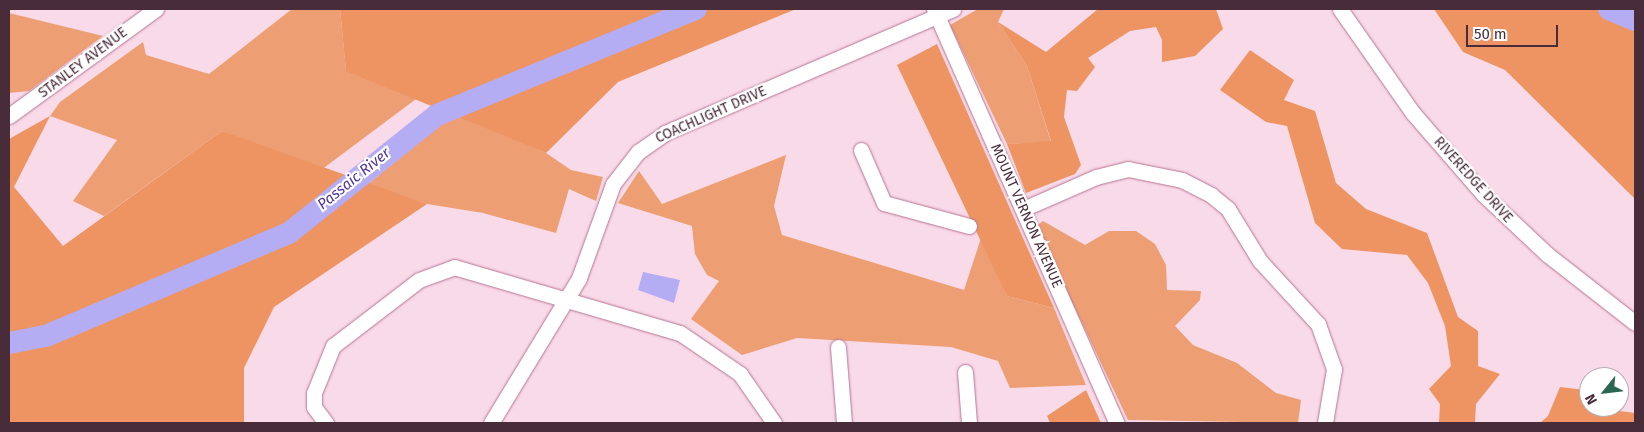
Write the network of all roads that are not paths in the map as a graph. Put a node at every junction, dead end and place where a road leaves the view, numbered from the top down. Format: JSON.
{"nodes":[{"id":1,"x":156,"y":9,"type":"edge"},
{"id":2,"x":953,"y":9,"type":"edge"},
{"id":3,"x":1340,"y":9,"type":"edge"},
{"id":4,"x":936,"y":12,"type":"edge"},
{"id":5,"x":9,"y":116,"type":"edge"},
{"id":6,"x":861,"y":150,"type":"dead end"},
{"id":7,"x":1023,"y":209,"type":"junction"},
{"id":8,"x":969,"y":226,"type":"dead end"},
{"id":9,"x":567,"y":299,"type":"junction"},
{"id":10,"x":1635,"y":323,"type":"edge"},
{"id":11,"x":838,"y":347,"type":"dead end"},
{"id":12,"x":965,"y":372,"type":"dead end"},
{"id":13,"x":326,"y":423,"type":"edge"},
{"id":14,"x":491,"y":423,"type":"edge"},
{"id":15,"x":774,"y":423,"type":"edge"},
{"id":16,"x":844,"y":423,"type":"edge"},
{"id":17,"x":969,"y":423,"type":"edge"},
{"id":18,"x":1117,"y":423,"type":"edge"},
{"id":19,"x":1325,"y":423,"type":"edge"}],
"edges":[{"from":1,"to":5,"type":"street","name":"STANLEY AVENUE"},
{"from":2,"to":4,"type":"street"},
{"from":3,"to":10,"type":"street","name":"RIVEREDGE DRIVE"},
{"from":4,"to":7,"type":"street","name":"MOUNT VERNON AVENUE"},
{"from":4,"to":9,"type":"street","name":"COACHLIGHT DRIVE"},
{"from":6,"to":8,"type":"street"},
{"from":7,"to":18,"type":"street","name":"MOUNT VERNON AVENUE"},
{"from":7,"to":19,"type":"street"},
{"from":9,"to":13,"type":"street"},
{"from":9,"to":14,"type":"street","name":"COACHLIGHT DRIVE"},
{"from":9,"to":15,"type":"street"},
{"from":11,"to":16,"type":"street"},
{"from":12,"to":17,"type":"street"}]}
